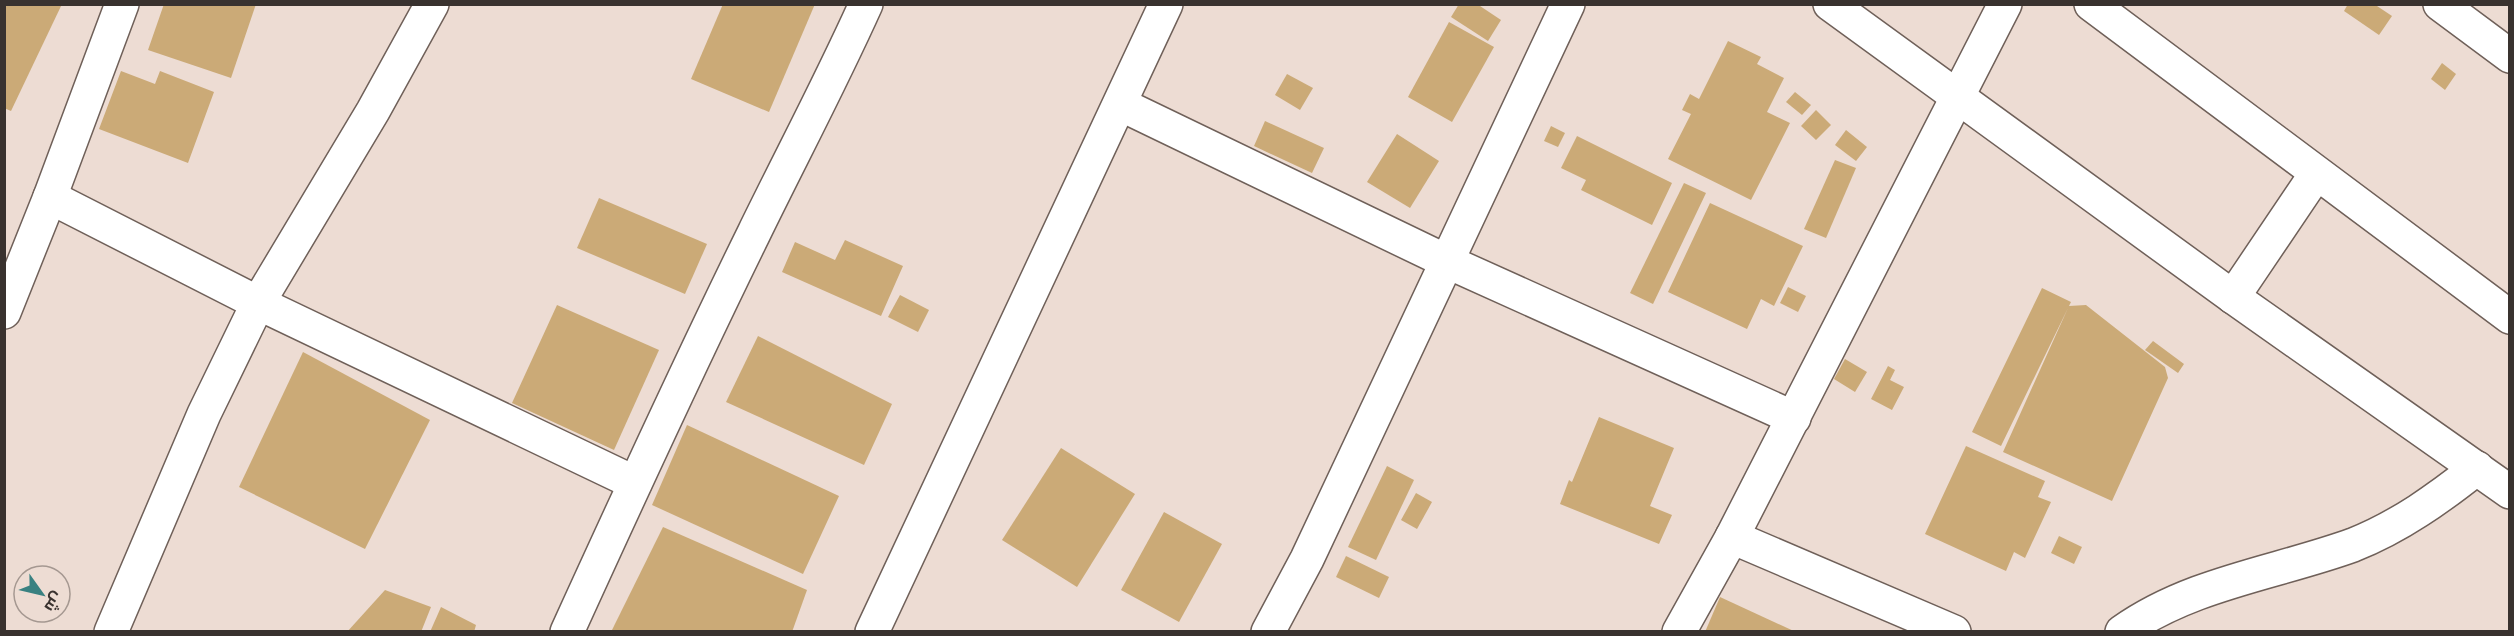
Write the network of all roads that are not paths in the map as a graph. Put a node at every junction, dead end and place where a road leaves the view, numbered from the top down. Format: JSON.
{"nodes":[{"id":1,"x":122,"y":4,"type":"edge"},
{"id":2,"x":432,"y":4,"type":"edge"},
{"id":3,"x":866,"y":4,"type":"edge"},
{"id":4,"x":1166,"y":4,"type":"edge"},
{"id":5,"x":1568,"y":4,"type":"edge"},
{"id":6,"x":1830,"y":4,"type":"edge"},
{"id":7,"x":2005,"y":4,"type":"edge"},
{"id":8,"x":2091,"y":4,"type":"edge"},
{"id":9,"x":2440,"y":4,"type":"edge"},
{"id":10,"x":2510,"y":56,"type":"edge"},
{"id":11,"x":1957,"y":98,"type":"junction"},
{"id":12,"x":1120,"y":104,"type":"junction"},
{"id":13,"x":2316,"y":174,"type":"junction"},
{"id":14,"x":50,"y":197,"type":"junction"},
{"id":15,"x":1446,"y":261,"type":"junction"},
{"id":16,"x":2233,"y":297,"type":"junction"},
{"id":17,"x":258,"y":303,"type":"junction"},
{"id":18,"x":4,"y":312,"type":"edge"},
{"id":19,"x":2510,"y":317,"type":"edge"},
{"id":20,"x":1794,"y":418,"type":"junction"},
{"id":21,"x":2477,"y":468,"type":"junction"},
{"id":22,"x":635,"y":483,"type":"junction"},
{"id":23,"x":2510,"y":492,"type":"edge"},
{"id":24,"x":1732,"y":537,"type":"junction"},
{"id":25,"x":111,"y":632,"type":"edge"},
{"id":26,"x":567,"y":632,"type":"edge"},
{"id":27,"x":872,"y":632,"type":"edge"},
{"id":28,"x":1268,"y":632,"type":"edge"},
{"id":29,"x":1679,"y":632,"type":"edge"},
{"id":30,"x":1954,"y":632,"type":"edge"},
{"id":31,"x":2122,"y":632,"type":"edge"}],
"edges":[{"from":1,"to":14,"type":"street"},
{"from":2,"to":17,"type":"street"},
{"from":3,"to":22,"type":"street"},
{"from":4,"to":12,"type":"street"},
{"from":5,"to":15,"type":"street"},
{"from":6,"to":11,"type":"street"},
{"from":7,"to":11,"type":"street"},
{"from":8,"to":13,"type":"street"},
{"from":9,"to":10,"type":"street"},
{"from":11,"to":16,"type":"street"},
{"from":11,"to":20,"type":"street"},
{"from":12,"to":15,"type":"street"},
{"from":12,"to":27,"type":"street"},
{"from":13,"to":16,"type":"street"},
{"from":13,"to":19,"type":"street"},
{"from":14,"to":17,"type":"street"},
{"from":14,"to":18,"type":"street"},
{"from":15,"to":20,"type":"street"},
{"from":15,"to":28,"type":"street"},
{"from":16,"to":21,"type":"street"},
{"from":17,"to":22,"type":"street"},
{"from":17,"to":25,"type":"street"},
{"from":20,"to":24,"type":"street"},
{"from":21,"to":23,"type":"street"},
{"from":21,"to":31,"type":"street"},
{"from":22,"to":26,"type":"street"},
{"from":24,"to":29,"type":"street"},
{"from":24,"to":30,"type":"street"}]}
